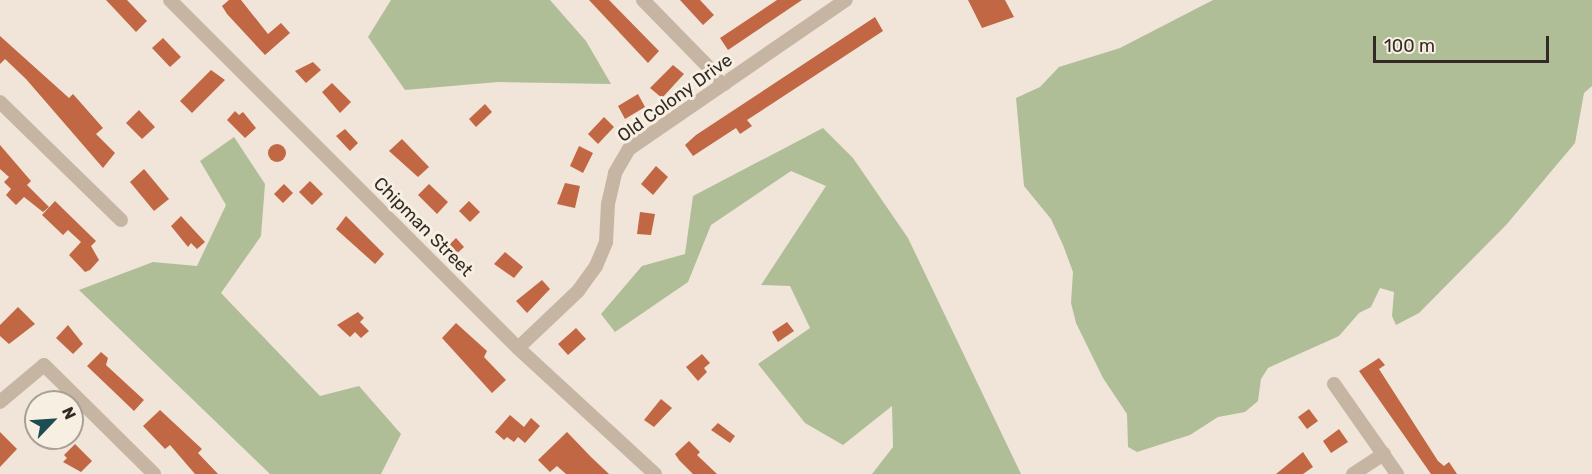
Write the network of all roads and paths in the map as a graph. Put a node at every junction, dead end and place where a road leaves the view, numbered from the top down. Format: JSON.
{"nodes":[{"id":1,"x":170,"y":0,"type":"edge"},
{"id":2,"x":643,"y":0,"type":"edge"},
{"id":3,"x":846,"y":0,"type":"edge"},
{"id":4,"x":826,"y":5,"type":"edge"},
{"id":5,"x":725,"y":84,"type":"junction"},
{"id":6,"x":0,"y":102,"type":"edge"},
{"id":7,"x":121,"y":220,"type":"dead end"},
{"id":8,"x":518,"y":348,"type":"junction"},
{"id":9,"x":1334,"y":384,"type":"dead end"},
{"id":10,"x":3,"y":394,"type":"edge"},
{"id":11,"x":1384,"y":454,"type":"junction"},
{"id":12,"x":154,"y":474,"type":"edge"},
{"id":13,"x":655,"y":474,"type":"edge"},
{"id":14,"x":1353,"y":474,"type":"edge"},
{"id":15,"x":1397,"y":474,"type":"edge"}],
"edges":[{"from":1,"to":8,"type":"street","name":"Chipman Street"},
{"from":2,"to":5,"type":"street"},
{"from":3,"to":4,"type":"street","name":"Old Colony Drive"},
{"from":4,"to":5,"type":"street","name":"Old Colony Drive"},
{"from":5,"to":8,"type":"street","name":"Old Colony Drive"},
{"from":6,"to":7,"type":"street"},
{"from":8,"to":13,"type":"street","name":"Chipman Street"},
{"from":9,"to":11,"type":"street"},
{"from":10,"to":12,"type":"street"},
{"from":11,"to":14,"type":"street"},
{"from":11,"to":15,"type":"street"}]}
